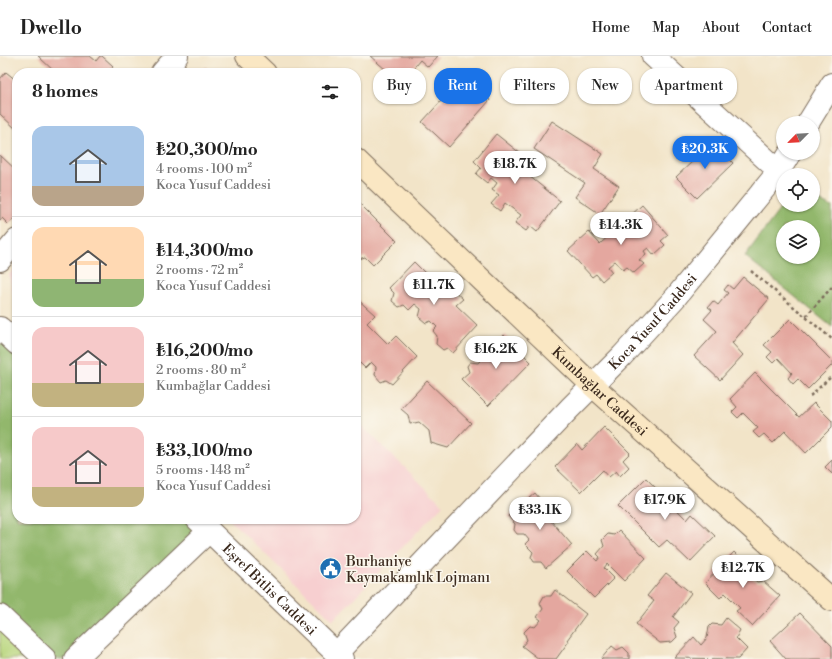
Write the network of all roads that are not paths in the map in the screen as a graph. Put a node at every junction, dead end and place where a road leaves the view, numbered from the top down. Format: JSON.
{"nodes":[{"id":1,"x":177,"y":56,"type":"edge"},
{"id":2,"x":247,"y":56,"type":"edge"},
{"id":3,"x":653,"y":56,"type":"edge"},
{"id":4,"x":166,"y":68,"type":"edge"},
{"id":5,"x":260,"y":68,"type":"edge"},
{"id":6,"x":832,"y":84,"type":"edge"},
{"id":7,"x":812,"y":116,"type":"edge"},
{"id":8,"x":784,"y":162,"type":"edge"},
{"id":9,"x":361,"y":165,"type":"edge"},
{"id":10,"x":12,"y":246,"type":"edge"},
{"id":11,"x":0,"y":260,"type":"edge"},
{"id":12,"x":0,"y":328,"type":"edge"},
{"id":13,"x":12,"y":339,"type":"edge"},
{"id":14,"x":592,"y":386,"type":"junction"},
{"id":15,"x":203,"y":525,"type":"edge"},
{"id":16,"x":832,"y":600,"type":"edge"},
{"id":17,"x":0,"y":616,"type":"edge"},
{"id":18,"x":339,"y":656,"type":"edge"},
{"id":19,"x":45,"y":659,"type":"edge"},
{"id":20,"x":75,"y":659,"type":"edge"}],
"edges":[{"from":1,"to":4,"type":"street"},
{"from":2,"to":5,"type":"main road"},
{"from":3,"to":8,"type":"street"},
{"from":6,"to":7,"type":"street"},
{"from":8,"to":14,"type":"street","name":"Koca Yusuf Caddesi"},
{"from":9,"to":14,"type":"main road","name":"Kumbağlar Caddesi"},
{"from":10,"to":11,"type":"street"},
{"from":12,"to":13,"type":"street"},
{"from":14,"to":16,"type":"main road","name":"Kumbağlar Caddesi"},
{"from":14,"to":18,"type":"street","name":"Koca Yusuf Caddesi"},
{"from":15,"to":18,"type":"street","name":"Eşref Bitlis Caddesi"},
{"from":15,"to":20,"type":"street"},
{"from":17,"to":19,"type":"street"}]}
